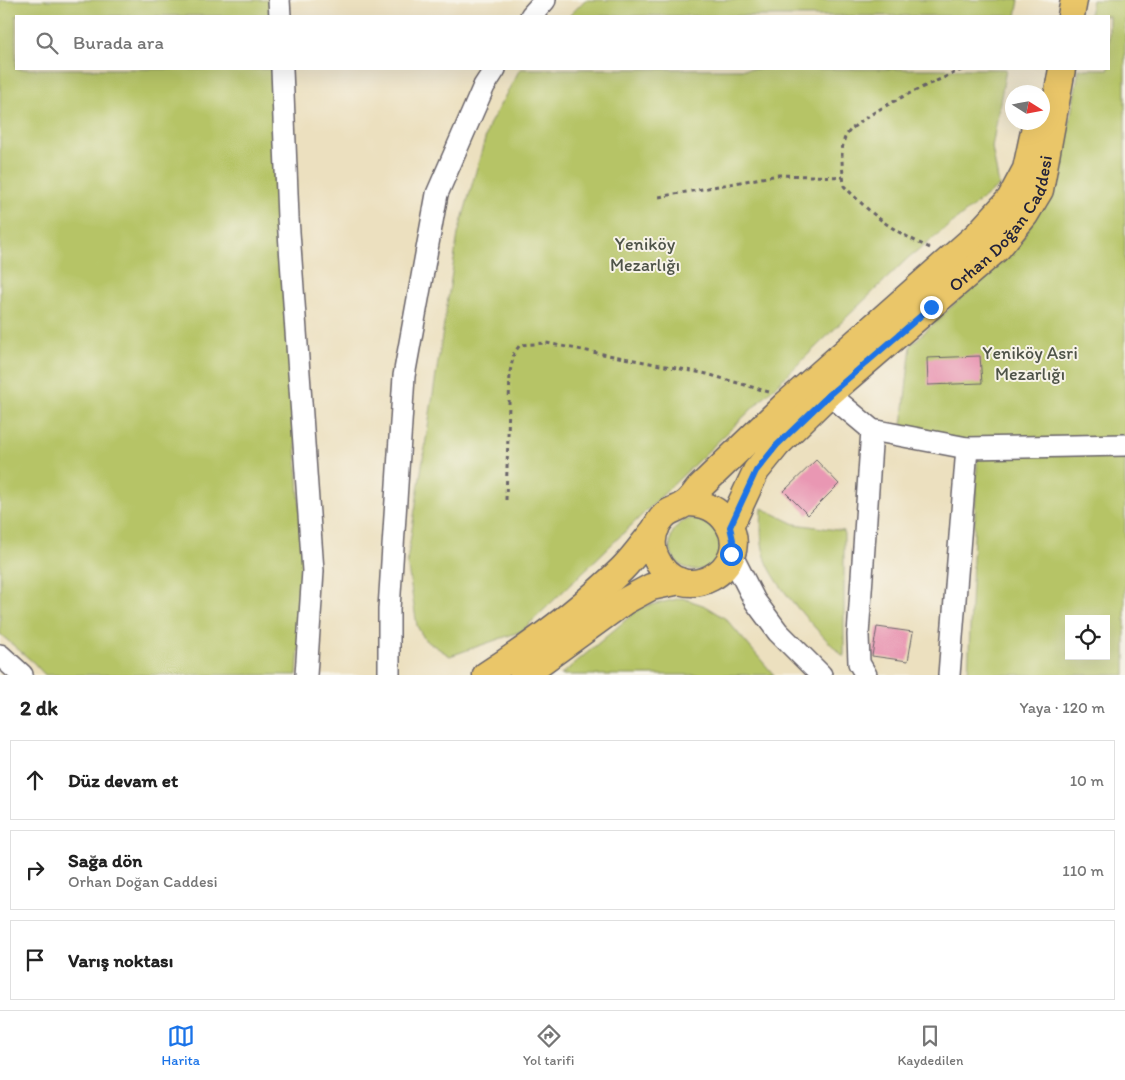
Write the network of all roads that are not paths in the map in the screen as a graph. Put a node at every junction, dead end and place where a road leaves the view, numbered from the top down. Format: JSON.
{"nodes":[{"id":1,"x":279,"y":0,"type":"edge"},
{"id":2,"x":545,"y":0,"type":"edge"},
{"id":3,"x":1057,"y":0,"type":"edge"},
{"id":4,"x":1074,"y":0,"type":"edge"},
{"id":5,"x":280,"y":15,"type":"edge"},
{"id":6,"x":532,"y":15,"type":"edge"},
{"id":7,"x":1054,"y":15,"type":"edge"},
{"id":8,"x":1071,"y":15,"type":"edge"},
{"id":9,"x":282,"y":70,"type":"edge"},
{"id":10,"x":494,"y":70,"type":"edge"},
{"id":11,"x":1045,"y":70,"type":"edge"},
{"id":12,"x":1062,"y":70,"type":"edge"},
{"id":13,"x":1043,"y":85,"type":"edge"},
{"id":14,"x":1034,"y":130,"type":"edge"},
{"id":15,"x":830,"y":394,"type":"junction"},
{"id":16,"x":872,"y":430,"type":"junction"},
{"id":17,"x":1125,"y":445,"type":"edge"},
{"id":18,"x":967,"y":448,"type":"junction"},
{"id":19,"x":686,"y":503,"type":"junction"},
{"id":20,"x":730,"y":527,"type":"junction"},
{"id":21,"x":656,"y":528,"type":"junction"},
{"id":22,"x":731,"y":554,"type":"junction"},
{"id":23,"x":717,"y":576,"type":"junction"},
{"id":24,"x":680,"y":582,"type":"junction"},
{"id":25,"x":755,"y":601,"type":"junction"},
{"id":26,"x":0,"y":655,"type":"edge"},
{"id":27,"x":22,"y":675,"type":"edge"},
{"id":28,"x":306,"y":675,"type":"edge"},
{"id":29,"x":389,"y":675,"type":"edge"},
{"id":30,"x":486,"y":675,"type":"edge"},
{"id":31,"x":523,"y":675,"type":"edge"},
{"id":32,"x":821,"y":675,"type":"edge"},
{"id":33,"x":866,"y":675,"type":"edge"},
{"id":34,"x":949,"y":675,"type":"edge"}],
"edges":[{"from":1,"to":5,"type":"street"},
{"from":2,"to":6,"type":"street"},
{"from":3,"to":7,"type":"main road"},
{"from":4,"to":8,"type":"main road"},
{"from":9,"to":28,"type":"street"},
{"from":10,"to":29,"type":"street"},
{"from":11,"to":13,"type":"main road"},
{"from":12,"to":15,"type":"main road","name":"Orhan Doğan Caddesi"},
{"from":14,"to":19,"type":"main road"},
{"from":15,"to":16,"type":"street"},
{"from":15,"to":20,"type":"main road","name":"Orhan Doğan Caddesi"},
{"from":16,"to":18,"type":"street"},
{"from":16,"to":33,"type":"street"},
{"from":17,"to":18,"type":"street"},
{"from":18,"to":34,"type":"street"},
{"from":19,"to":20,"type":"main road"},
{"from":19,"to":21,"type":"main road"},
{"from":20,"to":22,"type":"main road"},
{"from":21,"to":24,"type":"main road"},
{"from":21,"to":30,"type":"main road"},
{"from":22,"to":23,"type":"main road"},
{"from":22,"to":25,"type":"street"},
{"from":23,"to":24,"type":"main road"},
{"from":23,"to":25,"type":"street"},
{"from":24,"to":31,"type":"main road"},
{"from":25,"to":32,"type":"street"},
{"from":26,"to":27,"type":"street"}]}
